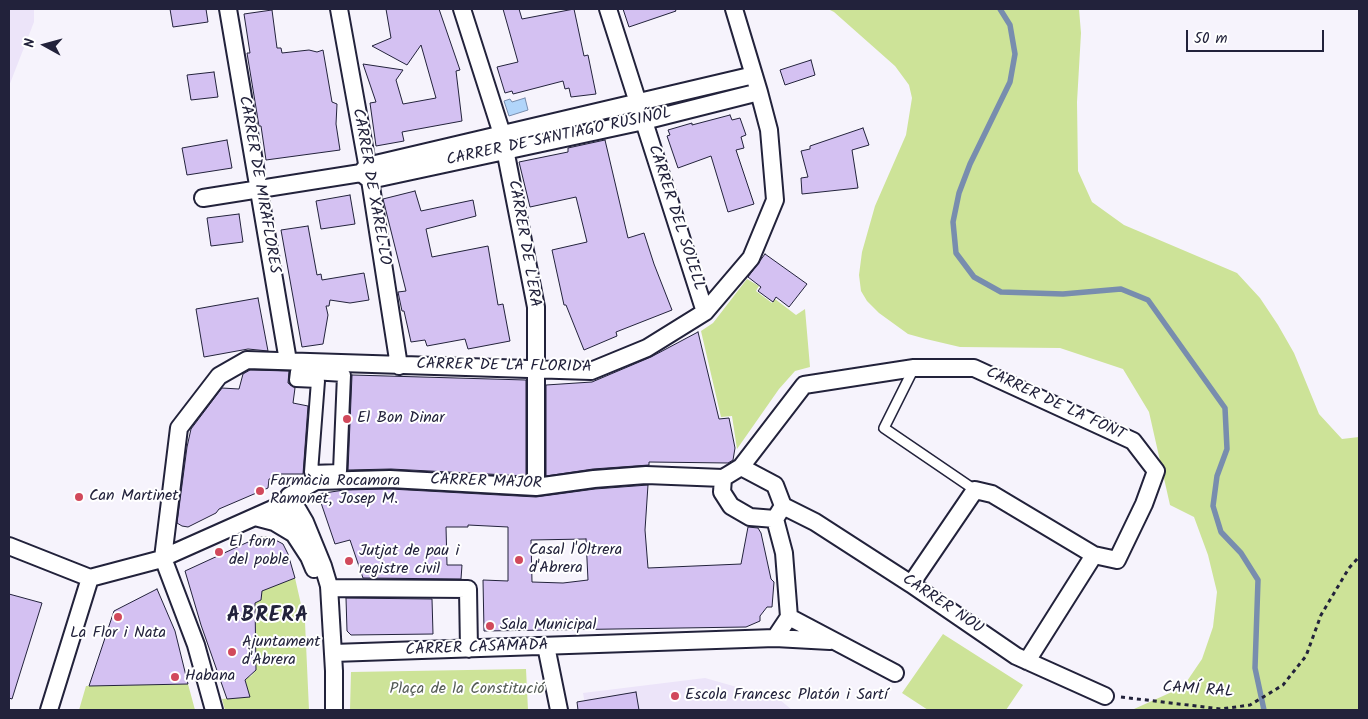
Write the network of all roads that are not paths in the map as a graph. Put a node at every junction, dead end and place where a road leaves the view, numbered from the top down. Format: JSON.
{"nodes":[{"id":1,"x":228,"y":9,"type":"edge"},
{"id":2,"x":339,"y":9,"type":"edge"},
{"id":3,"x":462,"y":9,"type":"edge"},
{"id":4,"x":608,"y":9,"type":"edge"},
{"id":5,"x":734,"y":9,"type":"edge"},
{"id":6,"x":754,"y":75,"type":"junction"},
{"id":7,"x":759,"y":92,"type":"junction"},
{"id":8,"x":638,"y":102,"type":"junction"},
{"id":9,"x":644,"y":121,"type":"junction"},
{"id":10,"x":502,"y":134,"type":"junction"},
{"id":11,"x":506,"y":150,"type":"junction"},
{"id":12,"x":366,"y":173,"type":"junction"},
{"id":13,"x":259,"y":189,"type":"junction"},
{"id":14,"x":203,"y":198,"type":"dead end"},
{"id":15,"x":705,"y":312,"type":"junction"},
{"id":16,"x":288,"y":361,"type":"junction"},
{"id":17,"x":399,"y":366,"type":"junction"},
{"id":18,"x":914,"y":368,"type":"junction"},
{"id":19,"x":536,"y":370,"type":"junction"},
{"id":20,"x":741,"y":467,"type":"junction"},
{"id":21,"x":311,"y":472,"type":"joint"},
{"id":22,"x":723,"y":478,"type":"junction"},
{"id":23,"x":536,"y":487,"type":"junction"},
{"id":24,"x":975,"y":490,"type":"junction"},
{"id":25,"x":286,"y":503,"type":"junction"},
{"id":26,"x":779,"y":512,"type":"junction"},
{"id":27,"x":255,"y":517,"type":"junction"},
{"id":28,"x":294,"y":534,"type":"junction"},
{"id":29,"x":9,"y":546,"type":"edge"},
{"id":30,"x":1094,"y":555,"type":"junction"},
{"id":31,"x":163,"y":558,"type":"junction"},
{"id":32,"x":90,"y":578,"type":"junction"},
{"id":33,"x":911,"y":584,"type":"junction"},
{"id":34,"x":329,"y":588,"type":"junction"},
{"id":35,"x":789,"y":617,"type":"junction"},
{"id":36,"x":331,"y":618,"type":"junction"},
{"id":37,"x":775,"y":638,"type":"junction"},
{"id":38,"x":834,"y":641,"type":"junction"},
{"id":39,"x":546,"y":646,"type":"junction"},
{"id":40,"x":470,"y":649,"type":"junction"},
{"id":41,"x":333,"y":654,"type":"junction"},
{"id":42,"x":1027,"y":661,"type":"junction"},
{"id":43,"x":894,"y":673,"type":"dead end"},
{"id":44,"x":1105,"y":696,"type":"road end"},
{"id":45,"x":48,"y":710,"type":"edge"},
{"id":46,"x":214,"y":710,"type":"edge"},
{"id":47,"x":334,"y":710,"type":"edge"},
{"id":48,"x":559,"y":710,"type":"edge"}],
"edges":[{"from":1,"to":13,"type":"street","name":"CARRER DE MIRAFLORES"},
{"from":2,"to":12,"type":"street","name":"CARRER DE XAREL·LO"},
{"from":3,"to":10,"type":"street","name":"CARRER DE L'ERA"},
{"from":4,"to":8,"type":"street","name":"CARRER DEL SOLELL"},
{"from":5,"to":6,"type":"street","name":"CARRER DE LA FLORIDA"},
{"from":6,"to":7,"type":"street","name":"CARRER DE LA FLORIDA"},
{"from":6,"to":8,"type":"street","name":"CARRER DE SANTIAGO RUSIÑOL"},
{"from":7,"to":9,"type":"street","name":"CARRER DE SANTIAGO RUSIÑOL"},
{"from":7,"to":15,"type":"street","name":"CARRER DE LA FLORIDA"},
{"from":8,"to":9,"type":"street","name":"CARRER DEL SOLELL"},
{"from":8,"to":10,"type":"street","name":"CARRER DE SANTIAGO RUSIÑOL"},
{"from":9,"to":11,"type":"street","name":"CARRER DE SANTIAGO RUSIÑOL"},
{"from":9,"to":15,"type":"street","name":"CARRER DEL SOLELL"},
{"from":10,"to":11,"type":"street","name":"CARRER DE L'ERA"},
{"from":10,"to":12,"type":"street","name":"CARRER DE SANTIAGO RUSIÑOL"},
{"from":11,"to":12,"type":"street","name":"CARRER DE SANTIAGO RUSIÑOL"},
{"from":11,"to":19,"type":"street","name":"CARRER DE L'ERA"},
{"from":12,"to":13,"type":"street","name":"CARRER DE SANTIAGO RUSIÑOL"},
{"from":12,"to":17,"type":"street","name":"CARRER DE XAREL·LO"},
{"from":13,"to":14,"type":"street","name":"CARRER DE SANTIAGO RUSIÑOL"},
{"from":13,"to":16,"type":"street","name":"CARRER DE MIRAFLORES"},
{"from":15,"to":19,"type":"street","name":"CARRER DE LA FLORIDA"},
{"from":16,"to":17,"type":"street","name":"CARRER DE LA FLORIDA"},
{"from":16,"to":31,"type":"street","name":"CARRER DE LA FLORIDA"},
{"from":17,"to":19,"type":"street","name":"CARRER DE LA FLORIDA"},
{"from":18,"to":20,"type":"street","name":"CARRER DE LA FONT"},
{"from":18,"to":24,"type":"lane"},
{"from":18,"to":30,"type":"street","name":"CARRER DE LA FONT"},
{"from":19,"to":23,"type":"street","name":"CARRER DE L'ERA"},
{"from":20,"to":22,"type":"street"},
{"from":20,"to":26,"type":"street"},
{"from":21,"to":21,"type":"street"},
{"from":22,"to":23,"type":"street","name":"CARRER MAJOR"},
{"from":22,"to":26,"type":"street"},
{"from":23,"to":25,"type":"street","name":"CARRER MAJOR"},
{"from":24,"to":30,"type":"street"},
{"from":24,"to":33,"type":"street"},
{"from":25,"to":27,"type":"street","name":"CARRER MAJOR"},
{"from":25,"to":28,"type":"street"},
{"from":25,"to":34,"type":"street"},
{"from":26,"to":33,"type":"street","name":"CARRER NOU"},
{"from":26,"to":35,"type":"street"},
{"from":27,"to":28,"type":"street"},
{"from":27,"to":31,"type":"street","name":"CARRER MAJOR"},
{"from":28,"to":36,"type":"street"},
{"from":29,"to":32,"type":"street"},
{"from":30,"to":42,"type":"street"},
{"from":31,"to":32,"type":"street","name":"CARRER MAJOR"},
{"from":31,"to":46,"type":"street"},
{"from":32,"to":45,"type":"street"},
{"from":33,"to":42,"type":"street","name":"CARRER NOU"},
{"from":34,"to":36,"type":"street"},
{"from":34,"to":40,"type":"street"},
{"from":35,"to":37,"type":"street"},
{"from":35,"to":38,"type":"street"},
{"from":36,"to":41,"type":"street"},
{"from":37,"to":38,"type":"street","name":"CARRER CASAMADA"},
{"from":37,"to":39,"type":"street","name":"CARRER CASAMADA"},
{"from":38,"to":43,"type":"street"},
{"from":39,"to":40,"type":"street","name":"CARRER CASAMADA"},
{"from":39,"to":48,"type":"street"},
{"from":40,"to":41,"type":"street","name":"CARRER CASAMADA"},
{"from":41,"to":47,"type":"street"},
{"from":42,"to":44,"type":"street","name":"CARRER NOU"}]}
